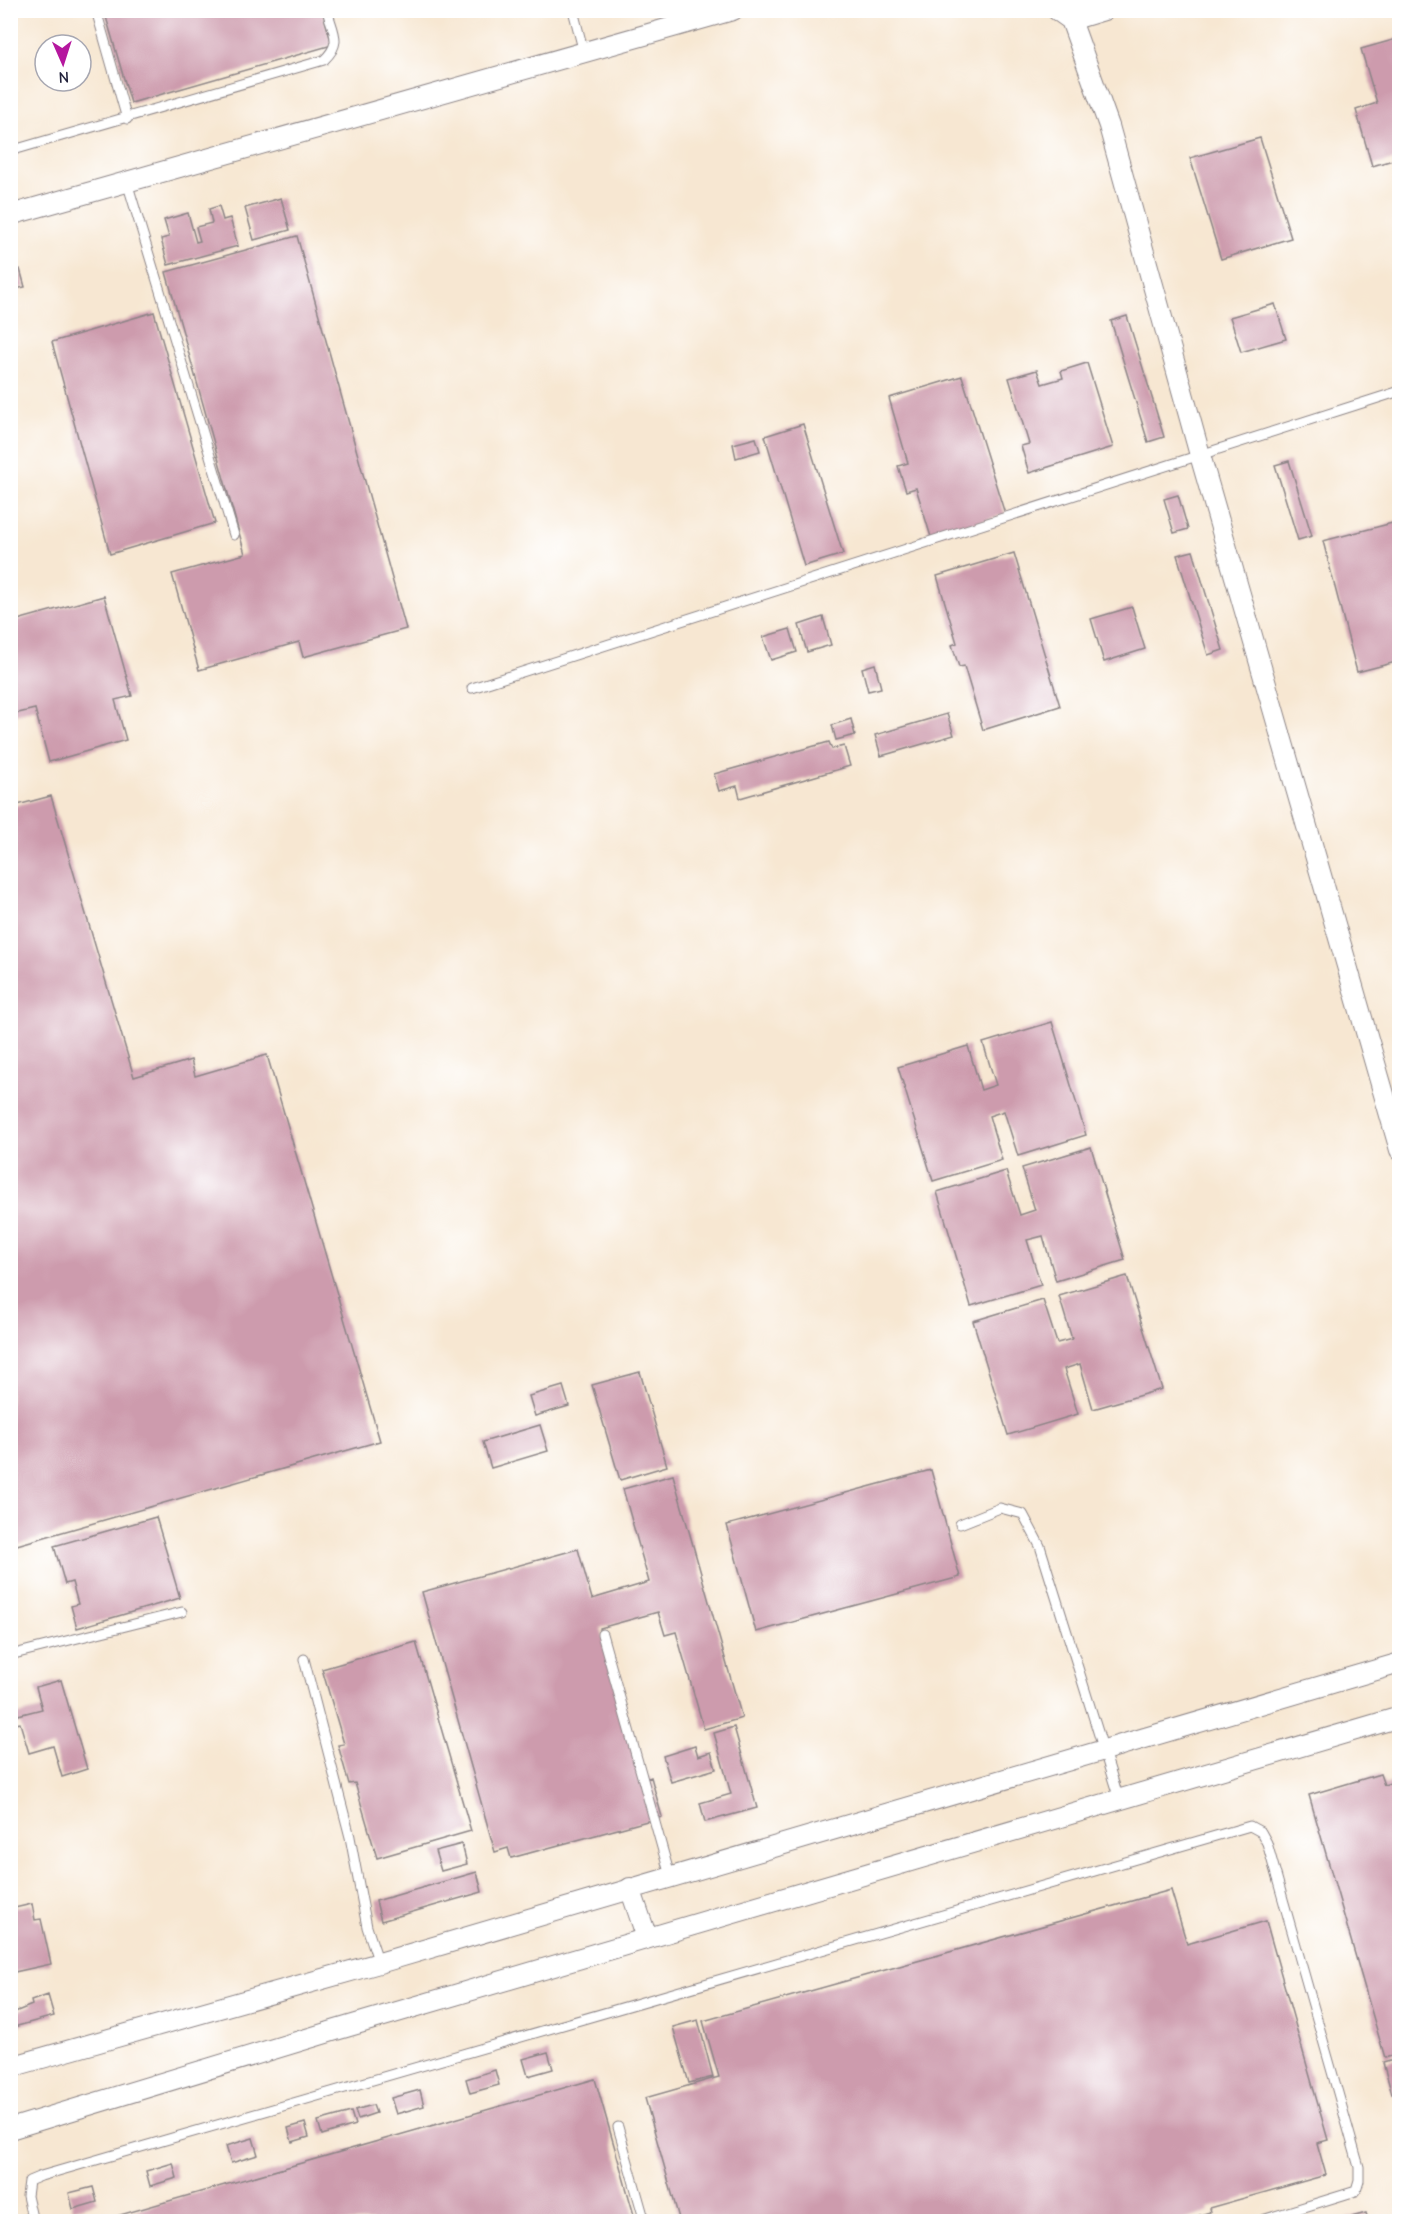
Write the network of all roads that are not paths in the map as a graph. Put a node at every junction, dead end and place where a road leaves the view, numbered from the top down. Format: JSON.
{"nodes":[{"id":1,"x":96,"y":10,"type":"edge"},
{"id":2,"x":327,"y":10,"type":"edge"},
{"id":3,"x":573,"y":10,"type":"edge"},
{"id":4,"x":733,"y":10,"type":"edge"},
{"id":5,"x":1104,"y":10,"type":"edge"},
{"id":6,"x":1064,"y":15,"type":"edge"},
{"id":7,"x":584,"y":53,"type":"junction"},
{"id":8,"x":127,"y":119,"type":"junction"},
{"id":9,"x":10,"y":151,"type":"edge"},
{"id":10,"x":127,"y":182,"type":"junction"},
{"id":11,"x":10,"y":215,"type":"edge"},
{"id":12,"x":1400,"y":391,"type":"edge"},
{"id":13,"x":1200,"y":455,"type":"junction"},
{"id":14,"x":234,"y":535,"type":"dead end"},
{"id":15,"x":472,"y":687,"type":"dead end"},
{"id":16,"x":1400,"y":1150,"type":"edge"},
{"id":17,"x":960,"y":1524,"type":"dead end"},
{"id":18,"x":182,"y":1612,"type":"dead end"},
{"id":19,"x":602,"y":1634,"type":"dead end"},
{"id":20,"x":10,"y":1655,"type":"edge"},
{"id":21,"x":304,"y":1659,"type":"dead end"},
{"id":22,"x":1400,"y":1663,"type":"edge"},
{"id":23,"x":1400,"y":1717,"type":"edge"},
{"id":24,"x":1103,"y":1750,"type":"junction"},
{"id":25,"x":1119,"y":1799,"type":"junction"},
{"id":26,"x":670,"y":1876,"type":"junction"},
{"id":27,"x":630,"y":1888,"type":"junction"},
{"id":28,"x":647,"y":1938,"type":"junction"},
{"id":29,"x":379,"y":1963,"type":"junction"},
{"id":30,"x":10,"y":2067,"type":"edge"},
{"id":31,"x":618,"y":2127,"type":"dead end"},
{"id":32,"x":10,"y":2129,"type":"edge"},
{"id":33,"x":33,"y":2222,"type":"edge"},
{"id":34,"x":645,"y":2222,"type":"edge"},
{"id":35,"x":1256,"y":2222,"type":"edge"}],
"edges":[{"from":1,"to":8,"type":"lane"},
{"from":2,"to":8,"type":"lane"},
{"from":3,"to":7,"type":"lane"},
{"from":4,"to":7,"type":"street"},
{"from":5,"to":6,"type":"street"},
{"from":6,"to":13,"type":"street"},
{"from":7,"to":10,"type":"street"},
{"from":8,"to":9,"type":"lane"},
{"from":10,"to":11,"type":"street"},
{"from":10,"to":14,"type":"lane"},
{"from":12,"to":13,"type":"lane"},
{"from":13,"to":15,"type":"lane"},
{"from":13,"to":16,"type":"street"},
{"from":17,"to":24,"type":"lane"},
{"from":18,"to":20,"type":"lane"},
{"from":19,"to":26,"type":"lane"},
{"from":21,"to":29,"type":"lane"},
{"from":22,"to":24,"type":"street"},
{"from":23,"to":25,"type":"street"},
{"from":24,"to":25,"type":"lane"},
{"from":24,"to":26,"type":"street"},
{"from":25,"to":28,"type":"street"},
{"from":26,"to":27,"type":"street"},
{"from":27,"to":28,"type":"street"},
{"from":27,"to":29,"type":"street"},
{"from":28,"to":32,"type":"street"},
{"from":29,"to":30,"type":"street"},
{"from":31,"to":34,"type":"lane"},
{"from":33,"to":35,"type":"lane"}]}
